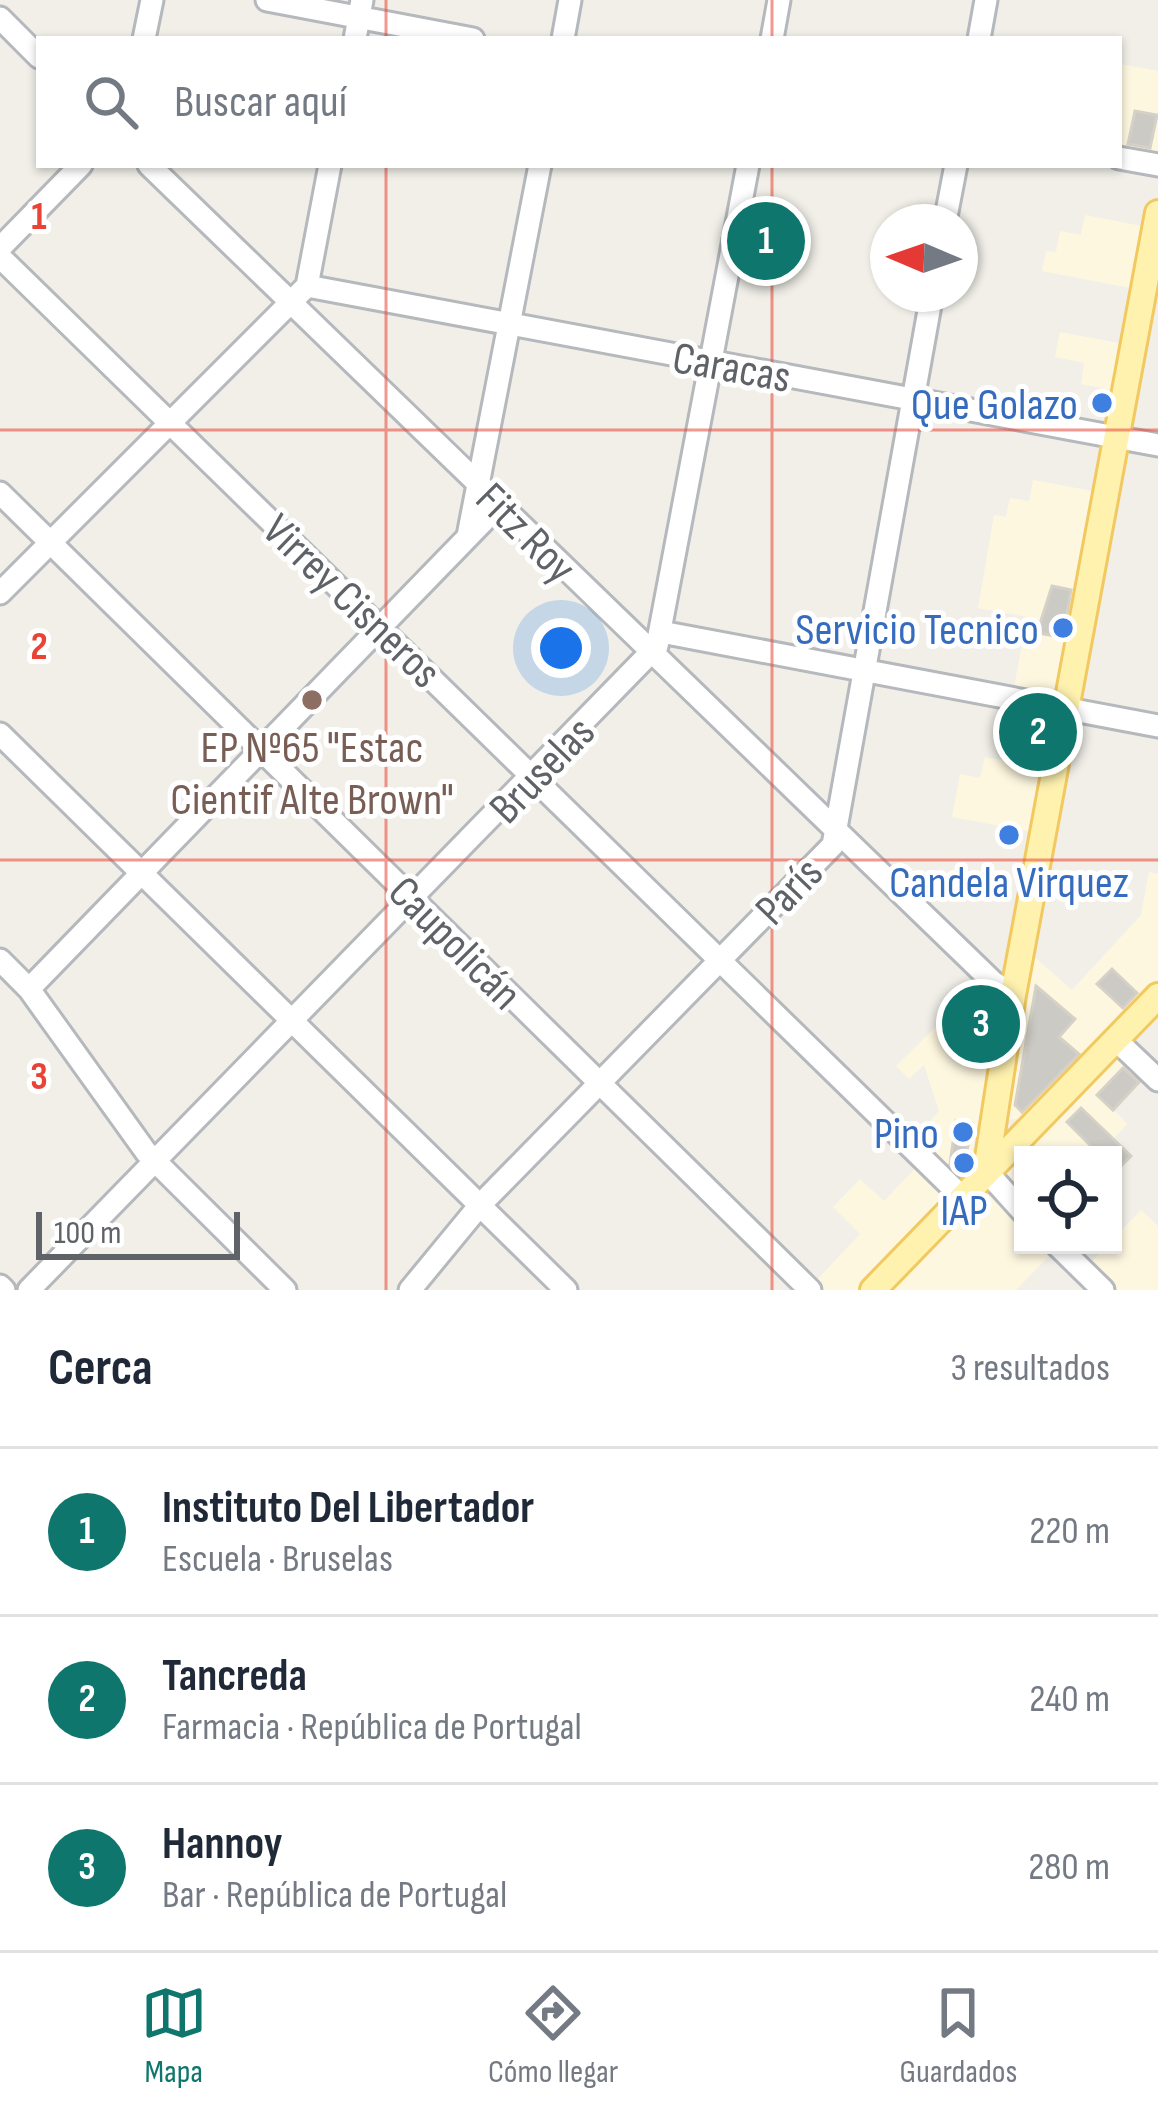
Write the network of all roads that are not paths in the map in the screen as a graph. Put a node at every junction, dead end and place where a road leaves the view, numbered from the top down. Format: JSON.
{"nodes":[{"id":1,"x":152,"y":0,"type":"edge"},
{"id":2,"x":267,"y":0,"type":"edge"},
{"id":3,"x":570,"y":0,"type":"edge"},
{"id":4,"x":779,"y":0,"type":"edge"},
{"id":5,"x":986,"y":0,"type":"edge"},
{"id":6,"x":0,"y":18,"type":"edge"},
{"id":7,"x":358,"y":19,"type":"edge"},
{"id":8,"x":146,"y":36,"type":"edge"},
{"id":9,"x":456,"y":36,"type":"edge"},
{"id":10,"x":564,"y":36,"type":"edge"},
{"id":11,"x":773,"y":36,"type":"edge"},
{"id":12,"x":980,"y":36,"type":"edge"},
{"id":13,"x":36,"y":54,"type":"edge"},
{"id":14,"x":1122,"y":159,"type":"edge"},
{"id":15,"x":1158,"y":165,"type":"edge"},
{"id":16,"x":78,"y":168,"type":"edge"},
{"id":17,"x":153,"y":168,"type":"edge"},
{"id":18,"x":329,"y":168,"type":"edge"},
{"id":19,"x":539,"y":168,"type":"edge"},
{"id":20,"x":747,"y":168,"type":"edge"},
{"id":21,"x":955,"y":168,"type":"edge"},
{"id":22,"x":948,"y":204,"type":"edge"},
{"id":23,"x":1158,"y":213,"type":"edge"},
{"id":24,"x":0,"y":252,"type":"edge"},
{"id":25,"x":298,"y":292,"type":"junction"},
{"id":26,"x":929,"y":312,"type":"edge"},
{"id":27,"x":510,"y":325,"type":"junction"},
{"id":28,"x":710,"y":362,"type":"junction"},
{"id":29,"x":912,"y":399,"type":"junction"},
{"id":30,"x":169,"y":421,"type":"junction"},
{"id":31,"x":1117,"y":438,"type":"junction"},
{"id":32,"x":1158,"y":446,"type":"edge"},
{"id":33,"x":479,"y":485,"type":"junction"},
{"id":34,"x":0,"y":493,"type":"edge"},
{"id":35,"x":499,"y":505,"type":"junction"},
{"id":36,"x":468,"y":537,"type":"junction"},
{"id":37,"x":49,"y":541,"type":"junction"},
{"id":38,"x":0,"y":593,"type":"edge"},
{"id":39,"x":382,"y":629,"type":"junction"},
{"id":40,"x":661,"y":632,"type":"junction"},
{"id":41,"x":652,"y":655,"type":"junction"},
{"id":42,"x":861,"y":671,"type":"junction"},
{"id":43,"x":1067,"y":709,"type":"junction"},
{"id":44,"x":1158,"y":726,"type":"edge"},
{"id":45,"x":0,"y":734,"type":"edge"},
{"id":46,"x":260,"y":751,"type":"junction"},
{"id":47,"x":535,"y":775,"type":"junction"},
{"id":48,"x":834,"y":831,"type":"junction"},
{"id":49,"x":142,"y":873,"type":"junction"},
{"id":50,"x":415,"y":900,"type":"junction"},
{"id":51,"x":0,"y":960,"type":"edge"},
{"id":52,"x":720,"y":961,"type":"junction"},
{"id":53,"x":28,"y":988,"type":"junction"},
{"id":54,"x":1013,"y":994,"type":"junction"},
{"id":55,"x":1158,"y":996,"type":"edge"},
{"id":56,"x":292,"y":1024,"type":"junction"},
{"id":57,"x":1115,"y":1039,"type":"junction"},
{"id":58,"x":1158,"y":1080,"type":"edge"},
{"id":59,"x":600,"y":1084,"type":"junction"},
{"id":60,"x":156,"y":1162,"type":"junction"},
{"id":61,"x":986,"y":1171,"type":"junction"},
{"id":62,"x":962,"y":1197,"type":"junction"},
{"id":63,"x":1014,"y":1202,"type":"edge"},
{"id":64,"x":480,"y":1205,"type":"junction"},
{"id":65,"x":1066,"y":1254,"type":"edge"},
{"id":66,"x":29,"y":1290,"type":"edge"},
{"id":67,"x":286,"y":1290,"type":"edge"},
{"id":68,"x":410,"y":1290,"type":"edge"},
{"id":69,"x":566,"y":1290,"type":"edge"},
{"id":70,"x":810,"y":1290,"type":"edge"},
{"id":71,"x":873,"y":1290,"type":"edge"},
{"id":72,"x":1103,"y":1290,"type":"edge"}],
"edges":[{"from":1,"to":8,"type":"street"},
{"from":2,"to":7,"type":"street"},
{"from":3,"to":10,"type":"street"},
{"from":4,"to":11,"type":"street"},
{"from":5,"to":12,"type":"street"},
{"from":6,"to":13,"type":"street"},
{"from":7,"to":9,"type":"street"},
{"from":14,"to":15,"type":"street"},
{"from":16,"to":24,"type":"street"},
{"from":17,"to":25,"type":"street","name":"Fitz Roy"},
{"from":18,"to":25,"type":"street"},
{"from":19,"to":27,"type":"street"},
{"from":20,"to":28,"type":"street","name":"Bruselas"},
{"from":21,"to":22,"type":"street"},
{"from":23,"to":31,"type":"main road"},
{"from":24,"to":30,"type":"street","name":"Virrey Cisneros"},
{"from":25,"to":27,"type":"street","name":"Caracas"},
{"from":25,"to":30,"type":"street"},
{"from":25,"to":33,"type":"street","name":"Fitz Roy"},
{"from":26,"to":29,"type":"street","name":"París"},
{"from":27,"to":28,"type":"street","name":"Caracas"},
{"from":27,"to":33,"type":"street"},
{"from":28,"to":29,"type":"street","name":"Caracas"},
{"from":28,"to":40,"type":"street","name":"Bruselas"},
{"from":29,"to":31,"type":"street","name":"Caracas"},
{"from":29,"to":42,"type":"street","name":"París"},
{"from":30,"to":37,"type":"street"},
{"from":30,"to":39,"type":"street","name":"Virrey Cisneros"},
{"from":31,"to":32,"type":"street","name":"Caracas"},
{"from":31,"to":43,"type":"main road"},
{"from":33,"to":35,"type":"street","name":"Fitz Roy"},
{"from":33,"to":36,"type":"street"},
{"from":34,"to":37,"type":"street","name":"Caupolicán"},
{"from":35,"to":36,"type":"street"},
{"from":35,"to":41,"type":"street","name":"Fitz Roy"},
{"from":36,"to":39,"type":"street"},
{"from":37,"to":38,"type":"street"},
{"from":37,"to":46,"type":"street","name":"Caupolicán"},
{"from":39,"to":46,"type":"street"},
{"from":39,"to":47,"type":"street","name":"Virrey Cisneros"},
{"from":40,"to":41,"type":"street","name":"Bruselas"},
{"from":40,"to":42,"type":"street"},
{"from":41,"to":47,"type":"street","name":"Bruselas"},
{"from":41,"to":48,"type":"street","name":"Fitz Roy"},
{"from":42,"to":43,"type":"street"},
{"from":42,"to":48,"type":"street","name":"París"},
{"from":43,"to":44,"type":"street"},
{"from":43,"to":54,"type":"main road"},
{"from":45,"to":49,"type":"street"},
{"from":46,"to":49,"type":"street"},
{"from":46,"to":50,"type":"street","name":"Caupolicán"},
{"from":47,"to":50,"type":"street","name":"Bruselas"},
{"from":47,"to":52,"type":"street","name":"Virrey Cisneros"},
{"from":48,"to":52,"type":"street","name":"París"},
{"from":48,"to":54,"type":"street","name":"Fitz Roy"},
{"from":49,"to":53,"type":"street"},
{"from":49,"to":56,"type":"street"},
{"from":50,"to":56,"type":"street","name":"Bruselas"},
{"from":50,"to":59,"type":"street","name":"Caupolicán"},
{"from":51,"to":53,"type":"street"},
{"from":52,"to":59,"type":"street","name":"París"},
{"from":52,"to":62,"type":"street","name":"Virrey Cisneros"},
{"from":53,"to":60,"type":"street"},
{"from":54,"to":61,"type":"main road"},
{"from":55,"to":57,"type":"main road"},
{"from":56,"to":60,"type":"street","name":"Bruselas"},
{"from":56,"to":64,"type":"street"},
{"from":57,"to":58,"type":"street"},
{"from":57,"to":61,"type":"main road"},
{"from":59,"to":64,"type":"street","name":"París"},
{"from":59,"to":70,"type":"street","name":"Caupolicán"},
{"from":60,"to":66,"type":"street","name":"Bruselas"},
{"from":60,"to":67,"type":"street"},
{"from":61,"to":62,"type":"main road"},
{"from":61,"to":63,"type":"street"},
{"from":62,"to":71,"type":"main road"},
{"from":64,"to":68,"type":"street","name":"París"},
{"from":64,"to":69,"type":"street"},
{"from":65,"to":72,"type":"street"}]}
